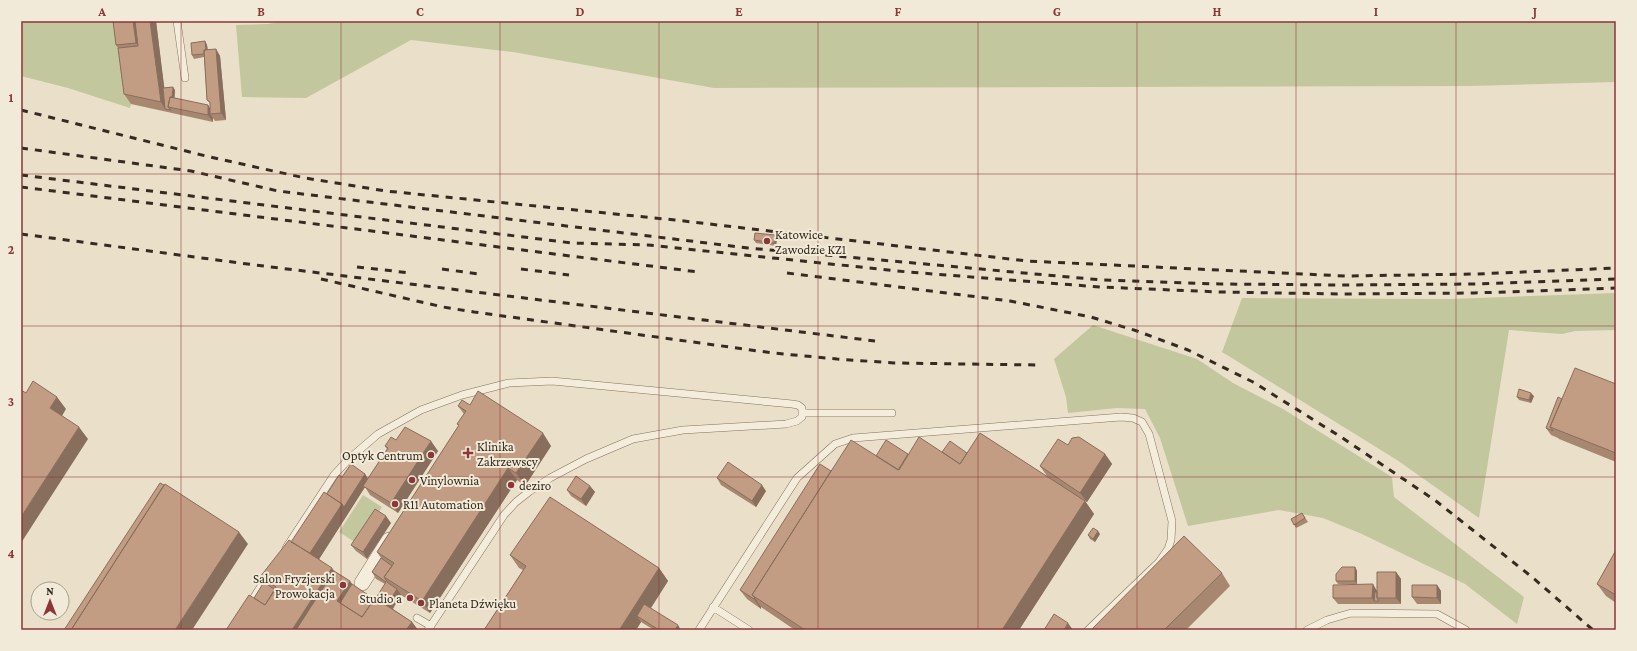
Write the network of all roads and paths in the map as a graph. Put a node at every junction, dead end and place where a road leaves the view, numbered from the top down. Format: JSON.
{"nodes":[{"id":1,"x":177,"y":21,"type":"edge"},
{"id":2,"x":185,"y":78,"type":"dead end"},
{"id":3,"x":803,"y":413,"type":"junction"},
{"id":4,"x":892,"y":413,"type":"dead end"},
{"id":5,"x":396,"y":529,"type":"edge"},
{"id":6,"x":284,"y":552,"type":"edge"},
{"id":7,"x":272,"y":570,"type":"edge"},
{"id":8,"x":362,"y":583,"type":"dead end"},
{"id":9,"x":713,"y":607,"type":"junction"},
{"id":10,"x":244,"y":612,"type":"edge"},
{"id":11,"x":417,"y":618,"type":"dead end"},
{"id":12,"x":429,"y":628,"type":"edge"},
{"id":13,"x":699,"y":630,"type":"edge"},
{"id":14,"x":749,"y":630,"type":"edge"},
{"id":15,"x":1088,"y":630,"type":"edge"},
{"id":16,"x":1307,"y":630,"type":"edge"},
{"id":17,"x":1466,"y":630,"type":"edge"}],
"edges":[{"from":1,"to":2,"type":"lane"},
{"from":3,"to":4,"type":"lane"},
{"from":3,"to":6,"type":"lane"},
{"from":3,"to":12,"type":"lane"},
{"from":5,"to":8,"type":"street"},
{"from":7,"to":10,"type":"lane"},
{"from":9,"to":13,"type":"lane"},
{"from":9,"to":14,"type":"lane"},
{"from":9,"to":15,"type":"lane"},
{"from":11,"to":12,"type":"lane"},
{"from":16,"to":17,"type":"lane"}]}
